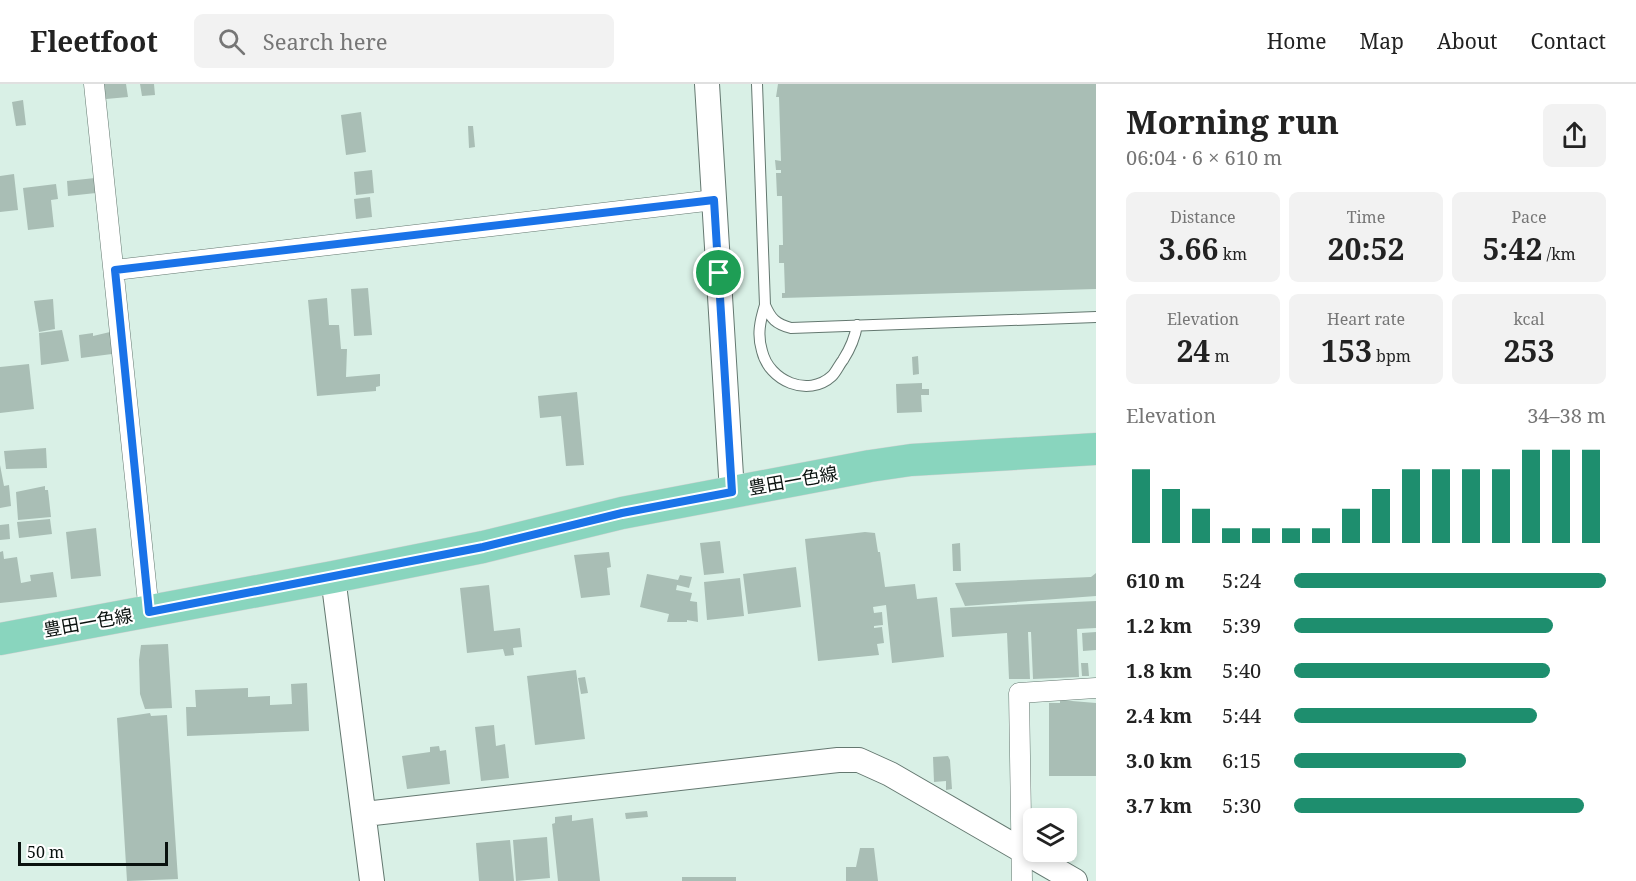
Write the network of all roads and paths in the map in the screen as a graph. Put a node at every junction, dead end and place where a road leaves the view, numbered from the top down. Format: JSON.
{"nodes":[{"id":1,"x":94,"y":84,"type":"edge"},
{"id":2,"x":708,"y":84,"type":"edge"},
{"id":3,"x":757,"y":84,"type":"edge"},
{"id":4,"x":714,"y":200,"type":"junction"},
{"id":5,"x":115,"y":270,"type":"junction"},
{"id":6,"x":765,"y":305,"type":"junction"},
{"id":7,"x":1096,"y":317,"type":"edge"},
{"id":8,"x":856,"y":326,"type":"junction"},
{"id":9,"x":1096,"y":449,"type":"edge"},
{"id":10,"x":732,"y":492,"type":"junction"},
{"id":11,"x":333,"y":577,"type":"junction"},
{"id":12,"x":149,"y":612,"type":"junction"},
{"id":13,"x":0,"y":639,"type":"edge"},
{"id":14,"x":1096,"y":688,"type":"edge"},
{"id":15,"x":365,"y":814,"type":"junction"},
{"id":16,"x":1022,"y":852,"type":"junction"},
{"id":17,"x":372,"y":881,"type":"edge"},
{"id":18,"x":1022,"y":881,"type":"edge"},
{"id":19,"x":1074,"y":881,"type":"edge"}],
"edges":[{"from":1,"to":5,"type":"street"},
{"from":2,"to":4,"type":"street"},
{"from":3,"to":6,"type":"lane"},
{"from":4,"to":5,"type":"street"},
{"from":4,"to":10,"type":"street"},
{"from":5,"to":12,"type":"street"},
{"from":6,"to":8,"type":"lane"},
{"from":6,"to":8,"type":"lane"},
{"from":7,"to":8,"type":"lane"},
{"from":9,"to":10,"type":"main road","name":"豊田一色線"},
{"from":10,"to":11,"type":"main road","name":"豊田一色線"},
{"from":11,"to":12,"type":"main road","name":"豊田一色線"},
{"from":11,"to":15,"type":"street"},
{"from":12,"to":13,"type":"main road","name":"豊田一色線"},
{"from":14,"to":16,"type":"street"},
{"from":15,"to":16,"type":"street"},
{"from":15,"to":17,"type":"street"},
{"from":16,"to":18,"type":"street"},
{"from":16,"to":19,"type":"street"}]}
